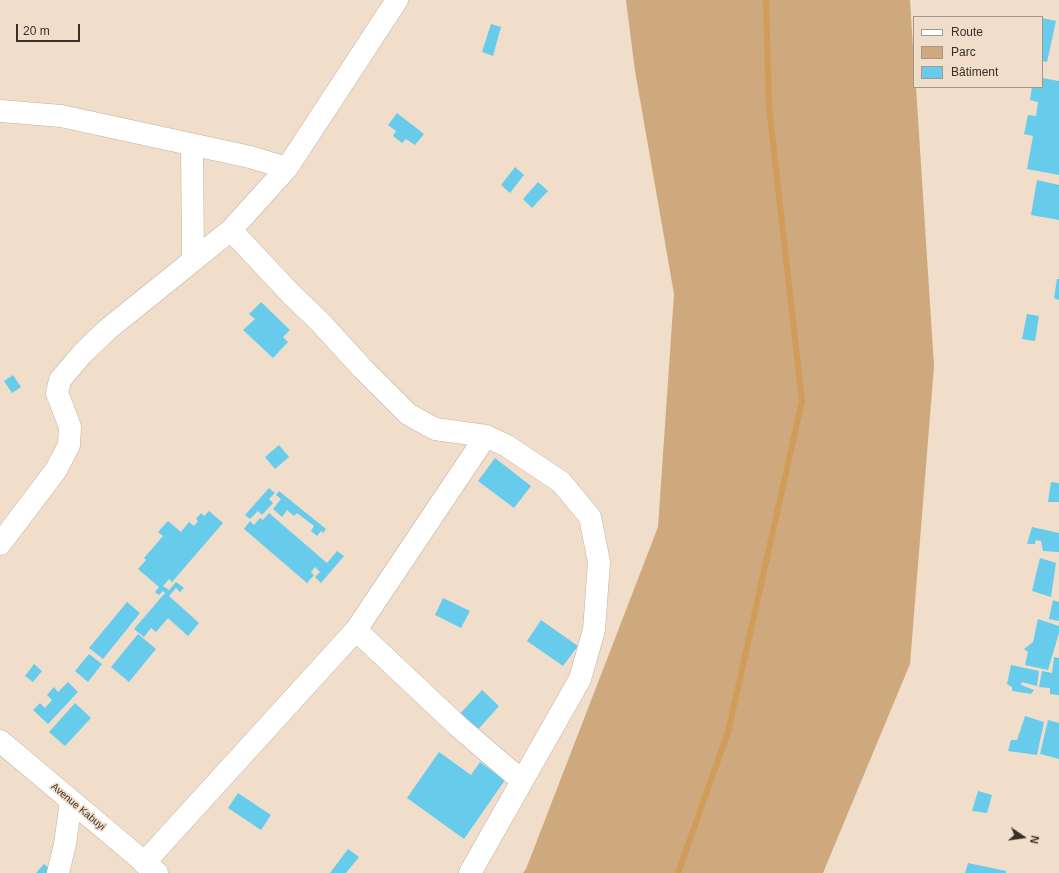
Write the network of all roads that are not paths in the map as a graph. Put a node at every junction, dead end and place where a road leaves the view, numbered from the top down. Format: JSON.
{"nodes":[{"id":1,"x":396,"y":0,"type":"edge"},
{"id":2,"x":0,"y":111,"type":"edge"},
{"id":3,"x":192,"y":144,"type":"junction"},
{"id":4,"x":287,"y":168,"type":"junction"},
{"id":5,"x":231,"y":230,"type":"junction"},
{"id":6,"x":193,"y":260,"type":"junction"},
{"id":7,"x":486,"y":436,"type":"junction"},
{"id":8,"x":0,"y":544,"type":"edge"},
{"id":9,"x":356,"y":630,"type":"junction"},
{"id":10,"x":0,"y":741,"type":"edge"},
{"id":11,"x":522,"y":781,"type":"junction"},
{"id":12,"x":71,"y":801,"type":"junction"},
{"id":13,"x":150,"y":868,"type":"edge"},
{"id":14,"x":58,"y":873,"type":"edge"},
{"id":15,"x":470,"y":873,"type":"edge"}],
"edges":[{"from":1,"to":4,"type":"street"},
{"from":2,"to":3,"type":"street"},
{"from":3,"to":4,"type":"street"},
{"from":3,"to":6,"type":"street"},
{"from":4,"to":5,"type":"street"},
{"from":5,"to":6,"type":"street"},
{"from":5,"to":7,"type":"street"},
{"from":6,"to":8,"type":"street"},
{"from":7,"to":9,"type":"street"},
{"from":7,"to":11,"type":"street"},
{"from":9,"to":11,"type":"street"},
{"from":9,"to":13,"type":"street"},
{"from":10,"to":12,"type":"street","name":"Avenue Kabuyi"},
{"from":11,"to":15,"type":"street"},
{"from":12,"to":13,"type":"street","name":"Avenue Kabuyi"},
{"from":12,"to":14,"type":"street"}]}
